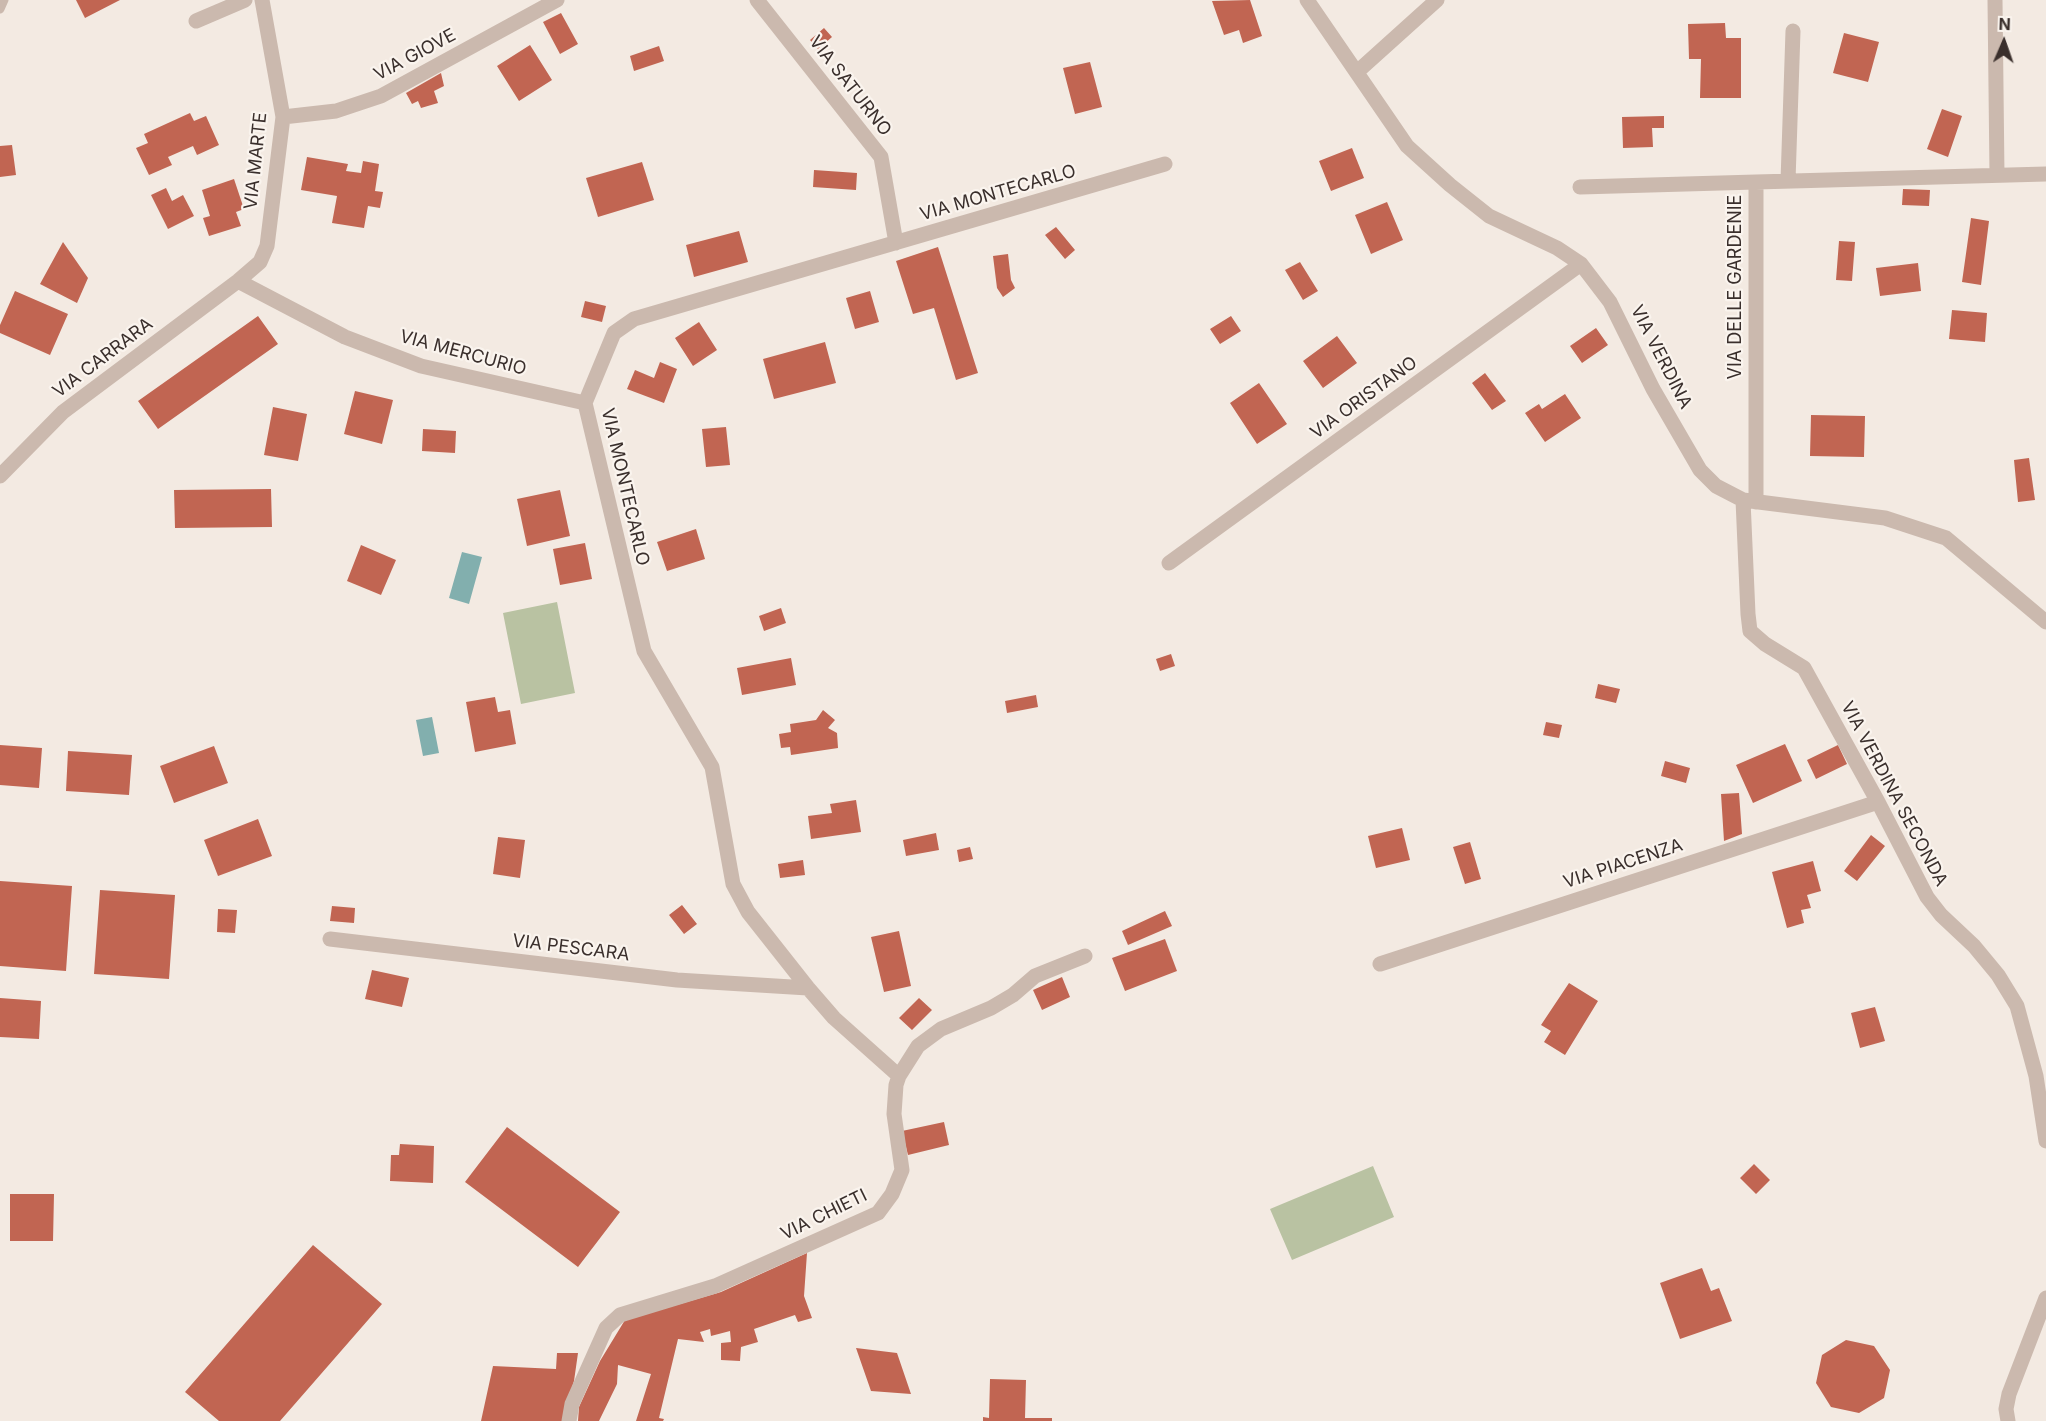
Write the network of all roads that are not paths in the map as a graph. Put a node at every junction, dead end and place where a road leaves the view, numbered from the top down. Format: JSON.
{"nodes":[{"id":1,"x":4,"y":0,"type":"edge"},
{"id":2,"x":245,"y":0,"type":"edge"},
{"id":3,"x":262,"y":0,"type":"edge"},
{"id":4,"x":557,"y":0,"type":"edge"},
{"id":5,"x":757,"y":0,"type":"edge"},
{"id":6,"x":1307,"y":0,"type":"edge"},
{"id":7,"x":1437,"y":0,"type":"edge"},
{"id":8,"x":1995,"y":0,"type":"edge"},
{"id":9,"x":0,"y":9,"type":"edge"},
{"id":10,"x":196,"y":21,"type":"dead end"},
{"id":11,"x":1793,"y":31,"type":"dead end"},
{"id":12,"x":1358,"y":72,"type":"junction"},
{"id":13,"x":283,"y":117,"type":"junction"},
{"id":14,"x":1165,"y":164,"type":"dead end"},
{"id":15,"x":2046,"y":174,"type":"edge"},
{"id":16,"x":1997,"y":175,"type":"junction"},
{"id":17,"x":1788,"y":181,"type":"junction"},
{"id":18,"x":1756,"y":182,"type":"junction"},
{"id":19,"x":1580,"y":187,"type":"dead end"},
{"id":20,"x":896,"y":243,"type":"junction"},
{"id":21,"x":1581,"y":264,"type":"junction"},
{"id":22,"x":238,"y":281,"type":"junction"},
{"id":23,"x":585,"y":403,"type":"junction"},
{"id":24,"x":0,"y":476,"type":"edge"},
{"id":25,"x":1749,"y":501,"type":"junction"},
{"id":26,"x":1169,"y":563,"type":"dead end"},
{"id":27,"x":2046,"y":622,"type":"edge"},
{"id":28,"x":1878,"y":802,"type":"junction"},
{"id":29,"x":330,"y":939,"type":"dead end"},
{"id":30,"x":1084,"y":956,"type":"dead end"},
{"id":31,"x":1380,"y":964,"type":"dead end"},
{"id":32,"x":808,"y":988,"type":"junction"},
{"id":33,"x":899,"y":1076,"type":"junction"},
{"id":34,"x":2046,"y":1141,"type":"edge"},
{"id":35,"x":2046,"y":1299,"type":"edge"},
{"id":36,"x":569,"y":1421,"type":"edge"},
{"id":37,"x":2008,"y":1421,"type":"edge"}],
"edges":[{"from":1,"to":9,"type":"lane"},
{"from":2,"to":10,"type":"street"},
{"from":3,"to":13,"type":"street","name":"VIA MARTE"},
{"from":4,"to":13,"type":"street","name":"VIA GIOVE"},
{"from":5,"to":20,"type":"street","name":"VIA SATURNO"},
{"from":6,"to":12,"type":"street","name":"VIA VERDINA"},
{"from":7,"to":12,"type":"street"},
{"from":8,"to":16,"type":"street"},
{"from":11,"to":17,"type":"street"},
{"from":12,"to":21,"type":"street","name":"VIA VERDINA"},
{"from":13,"to":22,"type":"street","name":"VIA MARTE"},
{"from":14,"to":20,"type":"street","name":"VIA MONTECARLO"},
{"from":15,"to":16,"type":"street","name":"VIA DELLE GARDENIE"},
{"from":16,"to":17,"type":"street","name":"VIA DELLE GARDENIE"},
{"from":17,"to":18,"type":"street","name":"VIA DELLE GARDENIE"},
{"from":18,"to":19,"type":"street"},
{"from":18,"to":25,"type":"street","name":"VIA DELLE GARDENIE"},
{"from":20,"to":23,"type":"street","name":"VIA MONTECARLO"},
{"from":21,"to":25,"type":"street","name":"VIA VERDINA"},
{"from":21,"to":26,"type":"street","name":"VIA ORISTANO"},
{"from":22,"to":23,"type":"street","name":"VIA MERCURIO"},
{"from":22,"to":24,"type":"street","name":"VIA CARRARA"},
{"from":23,"to":32,"type":"street","name":"VIA MONTECARLO"},
{"from":25,"to":27,"type":"street","name":"VIA VERDINA"},
{"from":25,"to":28,"type":"street","name":"VIA VERDINA SECONDA"},
{"from":28,"to":31,"type":"street","name":"VIA PIACENZA"},
{"from":28,"to":34,"type":"street","name":"VIA VERDINA SECONDA"},
{"from":29,"to":32,"type":"street","name":"VIA PESCARA"},
{"from":30,"to":33,"type":"street","name":"VIA CHIETI"},
{"from":32,"to":33,"type":"street","name":"VIA MONTECARLO"},
{"from":33,"to":36,"type":"street","name":"VIA CHIETI"},
{"from":35,"to":37,"type":"street"}]}
